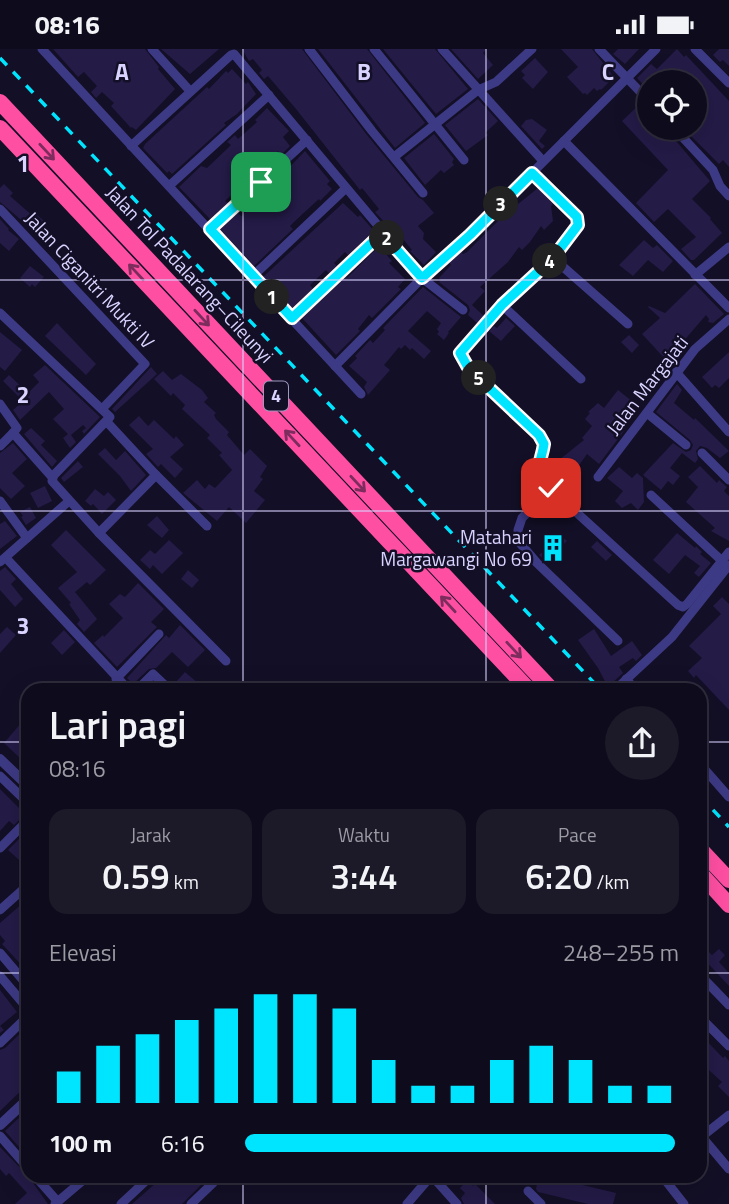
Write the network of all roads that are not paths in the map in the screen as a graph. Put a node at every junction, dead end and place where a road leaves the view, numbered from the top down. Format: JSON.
{"nodes":[{"id":1,"x":42,"y":49,"type":"edge"},
{"id":2,"x":152,"y":49,"type":"edge"},
{"id":3,"x":309,"y":49,"type":"edge"},
{"id":4,"x":374,"y":49,"type":"edge"},
{"id":5,"x":443,"y":49,"type":"edge"},
{"id":6,"x":532,"y":49,"type":"edge"},
{"id":7,"x":599,"y":49,"type":"edge"},
{"id":8,"x":656,"y":49,"type":"edge"},
{"id":9,"x":695,"y":49,"type":"edge"},
{"id":10,"x":626,"y":78,"type":"junction"},
{"id":11,"x":729,"y":83,"type":"edge"},
{"id":12,"x":637,"y":89,"type":"edge"},
{"id":13,"x":478,"y":90,"type":"junction"},
{"id":14,"x":190,"y":91,"type":"junction"},
{"id":15,"x":270,"y":95,"type":"junction"},
{"id":16,"x":0,"y":102,"type":"edge"},
{"id":17,"x":435,"y":124,"type":"junction"},
{"id":18,"x":0,"y":128,"type":"edge"},
{"id":19,"x":307,"y":140,"type":"junction"},
{"id":20,"x":685,"y":140,"type":"edge"},
{"id":21,"x":564,"y":141,"type":"junction"},
{"id":22,"x":131,"y":146,"type":"junction"},
{"id":23,"x":394,"y":157,"type":"junction"},
{"id":24,"x":464,"y":160,"type":"dead end"},
{"id":25,"x":543,"y":161,"type":"junction"},
{"id":26,"x":532,"y":173,"type":"junction"},
{"id":27,"x":169,"y":186,"type":"junction"},
{"id":28,"x":345,"y":188,"type":"junction"},
{"id":29,"x":423,"y":193,"type":"dead end"},
{"id":30,"x":729,"y":196,"type":"edge"},
{"id":31,"x":0,"y":209,"type":"edge"},
{"id":32,"x":210,"y":229,"type":"junction"},
{"id":33,"x":382,"y":233,"type":"junction"},
{"id":34,"x":729,"y":247,"type":"edge"},
{"id":35,"x":553,"y":258,"type":"junction"},
{"id":36,"x":695,"y":275,"type":"junction"},
{"id":37,"x":253,"y":276,"type":"junction"},
{"id":38,"x":422,"y":278,"type":"junction"},
{"id":39,"x":502,"y":305,"type":"junction"},
{"id":40,"x":729,"y":308,"type":"edge"},
{"id":41,"x":463,"y":310,"type":"dead end"},
{"id":42,"x":0,"y":313,"type":"edge"},
{"id":43,"x":292,"y":318,"type":"junction"},
{"id":44,"x":729,"y":319,"type":"edge"},
{"id":45,"x":628,"y":324,"type":"dead end"},
{"id":46,"x":335,"y":366,"type":"junction"},
{"id":47,"x":676,"y":372,"type":"junction"},
{"id":48,"x":581,"y":379,"type":"dead end"},
{"id":49,"x":361,"y":394,"type":"dead end"},
{"id":50,"x":0,"y":404,"type":"edge"},
{"id":51,"x":103,"y":409,"type":"junction"},
{"id":52,"x":647,"y":413,"type":"junction"},
{"id":53,"x":107,"y":422,"type":"junction"},
{"id":54,"x":729,"y":432,"type":"edge"},
{"id":55,"x":13,"y":433,"type":"junction"},
{"id":56,"x":686,"y":445,"type":"dead end"},
{"id":57,"x":0,"y":446,"type":"edge"},
{"id":58,"x":702,"y":453,"type":"dead end"},
{"id":59,"x":156,"y":475,"type":"junction"},
{"id":60,"x":52,"y":477,"type":"junction"},
{"id":61,"x":598,"y":477,"type":"dead end"},
{"id":62,"x":729,"y":480,"type":"edge"},
{"id":63,"x":551,"y":488,"type":"junction"},
{"id":64,"x":650,"y":495,"type":"dead end"},
{"id":65,"x":0,"y":501,"type":"edge"},
{"id":66,"x":69,"y":501,"type":"junction"},
{"id":67,"x":207,"y":526,"type":"dead end"},
{"id":68,"x":99,"y":533,"type":"junction"},
{"id":69,"x":27,"y":538,"type":"junction"},
{"id":70,"x":729,"y":552,"type":"edge"},
{"id":71,"x":3,"y":560,"type":"edge"},
{"id":72,"x":725,"y":562,"type":"edge"},
{"id":73,"x":159,"y":634,"type":"dead end"},
{"id":74,"x":618,"y":641,"type":"dead end"},
{"id":75,"x":226,"y":661,"type":"dead end"},
{"id":76,"x":116,"y":679,"type":"junction"},
{"id":77,"x":626,"y":679,"type":"junction"},
{"id":78,"x":121,"y":683,"type":"edge"},
{"id":79,"x":144,"y":683,"type":"edge"},
{"id":80,"x":163,"y":683,"type":"edge"},
{"id":81,"x":522,"y":683,"type":"edge"},
{"id":82,"x":545,"y":683,"type":"edge"},
{"id":83,"x":622,"y":683,"type":"edge"},
{"id":84,"x":630,"y":683,"type":"edge"},
{"id":85,"x":0,"y":759,"type":"edge"},
{"id":86,"x":707,"y":772,"type":"edge"},
{"id":87,"x":0,"y":776,"type":"edge"},
{"id":88,"x":21,"y":779,"type":"edge"},
{"id":89,"x":21,"y":796,"type":"edge"},
{"id":90,"x":729,"y":797,"type":"edge"},
{"id":91,"x":21,"y":827,"type":"edge"},
{"id":92,"x":0,"y":848,"type":"edge"},
{"id":93,"x":707,"y":856,"type":"edge"},
{"id":94,"x":729,"y":880,"type":"edge"},
{"id":95,"x":707,"y":881,"type":"edge"},
{"id":96,"x":21,"y":895,"type":"edge"},
{"id":97,"x":729,"y":905,"type":"edge"},
{"id":98,"x":0,"y":910,"type":"edge"},
{"id":99,"x":0,"y":953,"type":"edge"},
{"id":100,"x":0,"y":976,"type":"edge"},
{"id":101,"x":21,"y":978,"type":"edge"},
{"id":102,"x":707,"y":982,"type":"edge"},
{"id":103,"x":21,"y":1001,"type":"edge"},
{"id":104,"x":729,"y":1005,"type":"edge"},
{"id":105,"x":21,"y":1023,"type":"edge"},
{"id":106,"x":707,"y":1024,"type":"edge"},
{"id":107,"x":0,"y":1043,"type":"edge"},
{"id":108,"x":729,"y":1046,"type":"edge"},
{"id":109,"x":21,"y":1106,"type":"edge"},
{"id":110,"x":729,"y":1115,"type":"edge"},
{"id":111,"x":0,"y":1125,"type":"edge"},
{"id":112,"x":707,"y":1133,"type":"edge"},
{"id":113,"x":0,"y":1136,"type":"edge"},
{"id":114,"x":707,"y":1145,"type":"edge"},
{"id":115,"x":21,"y":1160,"type":"edge"},
{"id":116,"x":729,"y":1169,"type":"edge"},
{"id":117,"x":41,"y":1183,"type":"edge"},
{"id":118,"x":80,"y":1183,"type":"edge"},
{"id":119,"x":144,"y":1183,"type":"edge"},
{"id":120,"x":213,"y":1183,"type":"edge"},
{"id":121,"x":426,"y":1183,"type":"edge"},
{"id":122,"x":438,"y":1183,"type":"edge"},
{"id":123,"x":668,"y":1183,"type":"edge"},
{"id":124,"x":528,"y":1191,"type":"dead end"},
{"id":125,"x":57,"y":1203,"type":"edge"},
{"id":126,"x":121,"y":1204,"type":"edge"},
{"id":127,"x":191,"y":1204,"type":"edge"},
{"id":128,"x":407,"y":1204,"type":"edge"},
{"id":129,"x":457,"y":1204,"type":"edge"},
{"id":130,"x":541,"y":1204,"type":"edge"},
{"id":131,"x":684,"y":1204,"type":"edge"}],
"edges":[{"from":1,"to":22,"type":"street"},
{"from":2,"to":14,"type":"street"},
{"from":3,"to":23,"type":"street"},
{"from":4,"to":17,"type":"street"},
{"from":5,"to":13,"type":"street"},
{"from":6,"to":13,"type":"street"},
{"from":7,"to":10,"type":"street"},
{"from":8,"to":10,"type":"street"},
{"from":9,"to":11,"type":"street"},
{"from":10,"to":12,"type":"street"},
{"from":10,"to":21,"type":"street"},
{"from":13,"to":17,"type":"street"},
{"from":13,"to":25,"type":"street"},
{"from":14,"to":15,"type":"street"},
{"from":14,"to":22,"type":"street"},
{"from":15,"to":19,"type":"street"},
{"from":15,"to":27,"type":"street"},
{"from":16,"to":82,"type":"highway","name":"Jalan Tol Padalarang–Cileunyi","number":"4","one_way":true},
{"from":17,"to":23,"type":"street"},
{"from":17,"to":24,"type":"street"},
{"from":81,"to":18,"type":"highway","name":"Jalan Tol Padalarang–Cileunyi","number":"4","one_way":true},
{"from":19,"to":28,"type":"street"},
{"from":19,"to":32,"type":"street"},
{"from":20,"to":30,"type":"street"},
{"from":21,"to":25,"type":"street"},
{"from":21,"to":36,"type":"street"},
{"from":22,"to":27,"type":"street"},
{"from":23,"to":29,"type":"street"},
{"from":25,"to":26,"type":"street"},
{"from":26,"to":35,"type":"street"},
{"from":26,"to":38,"type":"street"},
{"from":27,"to":32,"type":"street"},
{"from":28,"to":33,"type":"street"},
{"from":28,"to":37,"type":"street"},
{"from":31,"to":51,"type":"street","name":"Jalan Ciganitri Mukti IV"},
{"from":32,"to":37,"type":"street"},
{"from":33,"to":38,"type":"street"},
{"from":33,"to":43,"type":"street"},
{"from":34,"to":36,"type":"street"},
{"from":35,"to":39,"type":"street"},
{"from":35,"to":45,"type":"street"},
{"from":36,"to":40,"type":"street"},
{"from":37,"to":43,"type":"street"},
{"from":38,"to":41,"type":"street"},
{"from":38,"to":46,"type":"street"},
{"from":39,"to":48,"type":"street"},
{"from":39,"to":63,"type":"street"},
{"from":42,"to":51,"type":"street"},
{"from":43,"to":46,"type":"street"},
{"from":44,"to":47,"type":"street","name":"Jalan Margajati"},
{"from":46,"to":49,"type":"street"},
{"from":47,"to":52,"type":"street","name":"Jalan Margajati"},
{"from":47,"to":54,"type":"street"},
{"from":50,"to":55,"type":"street"},
{"from":51,"to":53,"type":"street"},
{"from":52,"to":56,"type":"street"},
{"from":52,"to":61,"type":"street","name":"Jalan Margajati"},
{"from":53,"to":59,"type":"street"},
{"from":53,"to":60,"type":"street"},
{"from":55,"to":57,"type":"street"},
{"from":55,"to":60,"type":"street"},
{"from":58,"to":62,"type":"street"},
{"from":59,"to":67,"type":"street"},
{"from":59,"to":68,"type":"street"},
{"from":60,"to":66,"type":"street"},
{"from":63,"to":72,"type":"street"},
{"from":63,"to":74,"type":"street"},
{"from":64,"to":72,"type":"street"},
{"from":65,"to":69,"type":"street"},
{"from":66,"to":68,"type":"street"},
{"from":66,"to":69,"type":"street"},
{"from":68,"to":75,"type":"street"},
{"from":69,"to":71,"type":"street"},
{"from":70,"to":72,"type":"street"},
{"from":71,"to":76,"type":"street"},
{"from":72,"to":77,"type":"street"},
{"from":73,"to":76,"type":"street"},
{"from":76,"to":78,"type":"street"},
{"from":77,"to":83,"type":"street"},
{"from":77,"to":84,"type":"street"},
{"from":79,"to":80,"type":"street"},
{"from":85,"to":88,"type":"street"},
{"from":86,"to":90,"type":"street"},
{"from":87,"to":89,"type":"street"},
{"from":91,"to":92,"type":"street"},
{"from":93,"to":94,"type":"highway"},
{"from":95,"to":97,"type":"highway"},
{"from":96,"to":98,"type":"street"},
{"from":99,"to":101,"type":"street"},
{"from":100,"to":103,"type":"street"},
{"from":102,"to":104,"type":"street"},
{"from":105,"to":107,"type":"street"},
{"from":106,"to":108,"type":"street"},
{"from":109,"to":111,"type":"street"},
{"from":110,"to":112,"type":"street"},
{"from":113,"to":115,"type":"street"},
{"from":114,"to":116,"type":"street"},
{"from":117,"to":125,"type":"street"},
{"from":118,"to":125,"type":"street"},
{"from":119,"to":126,"type":"street"},
{"from":120,"to":127,"type":"street"},
{"from":121,"to":128,"type":"street"},
{"from":122,"to":129,"type":"street"},
{"from":123,"to":131,"type":"street"},
{"from":124,"to":130,"type":"street"}]}
